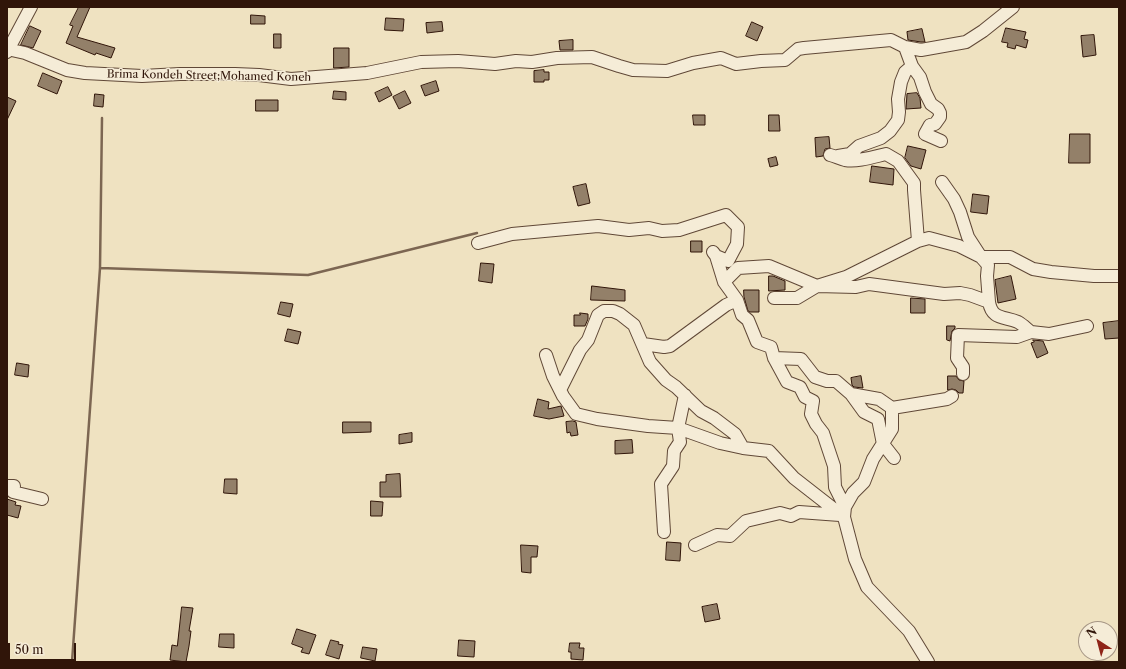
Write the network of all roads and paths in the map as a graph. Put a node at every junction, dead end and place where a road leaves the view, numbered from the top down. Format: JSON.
{"nodes":[{"id":1,"x":31,"y":7,"type":"edge"},
{"id":2,"x":1013,"y":7,"type":"edge"},
{"id":3,"x":905,"y":47,"type":"junction"},
{"id":4,"x":7,"y":50,"type":"edge"},
{"id":5,"x":912,"y":66,"type":"junction"},
{"id":6,"x":942,"y":141,"type":"dead end"},
{"id":7,"x":942,"y":182,"type":"dead end"},
{"id":8,"x":918,"y":241,"type":"junction"},
{"id":9,"x":478,"y":243,"type":"dead end"},
{"id":10,"x":981,"y":257,"type":"junction"},
{"id":11,"x":728,"y":261,"type":"junction"},
{"id":12,"x":738,"y":268,"type":"junction"},
{"id":13,"x":1119,"y":276,"type":"edge"},
{"id":14,"x":724,"y":282,"type":"junction"},
{"id":15,"x":817,"y":286,"type":"junction"},
{"id":16,"x":774,"y":298,"type":"dead end"},
{"id":17,"x":737,"y":300,"type":"junction"},
{"id":18,"x":989,"y":302,"type":"junction"},
{"id":19,"x":1087,"y":326,"type":"dead end"},
{"id":20,"x":1031,"y":332,"type":"junction"},
{"id":21,"x":643,"y":344,"type":"junction"},
{"id":22,"x":774,"y":358,"type":"junction"},
{"id":23,"x":963,"y":374,"type":"dead end"},
{"id":24,"x":851,"y":394,"type":"junction"},
{"id":25,"x":685,"y":395,"type":"junction"},
{"id":26,"x":952,"y":396,"type":"dead end"},
{"id":27,"x":892,"y":408,"type":"junction"},
{"id":28,"x":678,"y":428,"type":"junction"},
{"id":29,"x":883,"y":444,"type":"junction"},
{"id":30,"x":743,"y":448,"type":"junction"},
{"id":31,"x":894,"y":458,"type":"dead end"},
{"id":32,"x":7,"y":486,"type":"edge"},
{"id":33,"x":42,"y":499,"type":"dead end"},
{"id":34,"x":843,"y":513,"type":"junction"},
{"id":35,"x":664,"y":532,"type":"dead end"},
{"id":36,"x":695,"y":545,"type":"dead end"},
{"id":37,"x":928,"y":662,"type":"edge"}],
"edges":[{"from":1,"to":4,"type":"street"},
{"from":2,"to":3,"type":"street","name":"Brima Kondeh Street;Mohamed Koneh"},
{"from":3,"to":4,"type":"street","name":"Brima Kondeh Street;Mohamed Koneh"},
{"from":3,"to":5,"type":"street"},
{"from":5,"to":6,"type":"street"},
{"from":5,"to":8,"type":"street"},
{"from":7,"to":10,"type":"street"},
{"from":8,"to":10,"type":"street"},
{"from":8,"to":15,"type":"street"},
{"from":9,"to":11,"type":"street"},
{"from":10,"to":13,"type":"street"},
{"from":10,"to":18,"type":"street"},
{"from":11,"to":12,"type":"street"},
{"from":11,"to":14,"type":"street"},
{"from":12,"to":14,"type":"street"},
{"from":12,"to":15,"type":"street"},
{"from":14,"to":17,"type":"street"},
{"from":15,"to":16,"type":"street"},
{"from":15,"to":18,"type":"street"},
{"from":17,"to":21,"type":"street"},
{"from":17,"to":22,"type":"street"},
{"from":18,"to":20,"type":"street"},
{"from":19,"to":20,"type":"street"},
{"from":20,"to":23,"type":"street"},
{"from":21,"to":25,"type":"street"},
{"from":21,"to":28,"type":"street"},
{"from":22,"to":24,"type":"street"},
{"from":22,"to":34,"type":"street"},
{"from":24,"to":27,"type":"street"},
{"from":24,"to":29,"type":"street"},
{"from":25,"to":28,"type":"street"},
{"from":25,"to":30,"type":"street"},
{"from":26,"to":27,"type":"street"},
{"from":27,"to":29,"type":"street"},
{"from":28,"to":30,"type":"street"},
{"from":28,"to":35,"type":"street"},
{"from":29,"to":31,"type":"street"},
{"from":29,"to":34,"type":"street"},
{"from":30,"to":34,"type":"street"},
{"from":32,"to":33,"type":"street"},
{"from":34,"to":36,"type":"street"},
{"from":34,"to":37,"type":"street"}]}
